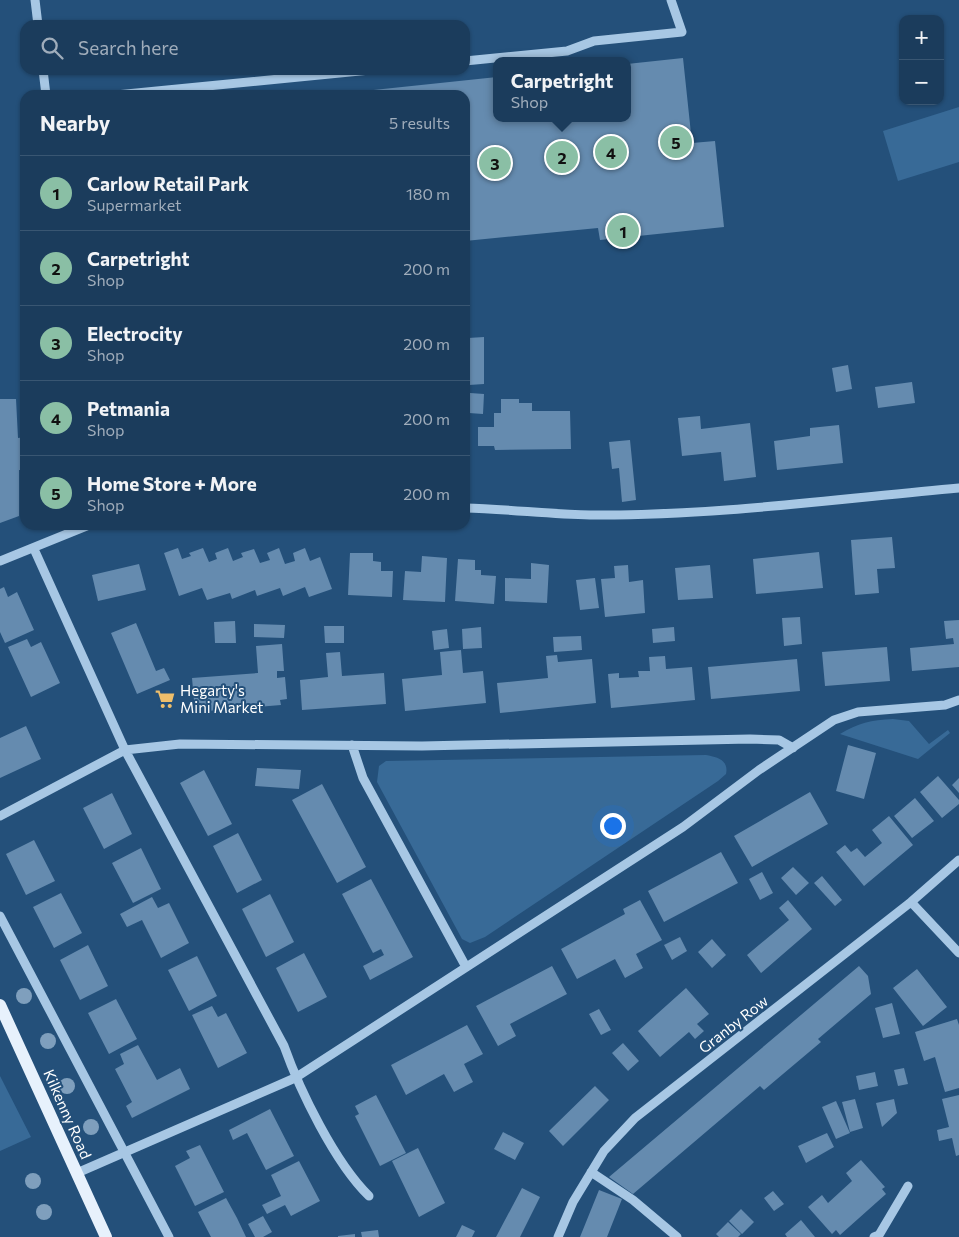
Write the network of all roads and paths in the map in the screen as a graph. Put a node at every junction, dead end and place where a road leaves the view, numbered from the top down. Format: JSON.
{"nodes":[{"id":1,"x":35,"y":0,"type":"edge"},
{"id":2,"x":671,"y":0,"type":"edge"},
{"id":3,"x":37,"y":20,"type":"edge"},
{"id":4,"x":506,"y":57,"type":"edge"},
{"id":5,"x":493,"y":58,"type":"edge"},
{"id":6,"x":470,"y":61,"type":"edge"},
{"id":7,"x":44,"y":75,"type":"edge"},
{"id":8,"x":319,"y":75,"type":"edge"},
{"id":9,"x":45,"y":90,"type":"edge"},
{"id":10,"x":167,"y":90,"type":"edge"},
{"id":11,"x":959,"y":488,"type":"edge"},
{"id":12,"x":470,"y":508,"type":"edge"},
{"id":13,"x":78,"y":530,"type":"edge"},
{"id":14,"x":34,"y":549,"type":"junction"},
{"id":15,"x":0,"y":561,"type":"edge"},
{"id":16,"x":959,"y":700,"type":"edge"},
{"id":17,"x":352,"y":745,"type":"junction"},
{"id":18,"x":793,"y":748,"type":"junction"},
{"id":19,"x":125,"y":750,"type":"junction"},
{"id":20,"x":0,"y":816,"type":"edge"},
{"id":21,"x":959,"y":860,"type":"edge"},
{"id":22,"x":911,"y":902,"type":"junction"},
{"id":23,"x":0,"y":916,"type":"edge"},
{"id":24,"x":959,"y":953,"type":"edge"},
{"id":25,"x":466,"y":967,"type":"junction"},
{"id":26,"x":0,"y":1005,"type":"edge"},
{"id":27,"x":296,"y":1078,"type":"junction"},
{"id":28,"x":125,"y":1153,"type":"junction"},
{"id":29,"x":591,"y":1172,"type":"junction"},
{"id":30,"x":76,"y":1173,"type":"junction"},
{"id":31,"x":908,"y":1186,"type":"dead end"},
{"id":32,"x":369,"y":1196,"type":"dead end"},
{"id":33,"x":106,"y":1237,"type":"edge"},
{"id":34,"x":169,"y":1237,"type":"edge"},
{"id":35,"x":558,"y":1237,"type":"edge"},
{"id":36,"x":677,"y":1237,"type":"edge"},
{"id":37,"x":874,"y":1237,"type":"edge"}],
"edges":[{"from":1,"to":3,"type":"street"},
{"from":2,"to":4,"type":"street"},
{"from":5,"to":6,"type":"street"},
{"from":7,"to":9,"type":"street"},
{"from":8,"to":10,"type":"street"},
{"from":11,"to":12,"type":"street"},
{"from":13,"to":14,"type":"street"},
{"from":14,"to":15,"type":"street"},
{"from":14,"to":19,"type":"street"},
{"from":16,"to":18,"type":"street"},
{"from":17,"to":18,"type":"street"},
{"from":17,"to":19,"type":"street"},
{"from":17,"to":25,"type":"street"},
{"from":18,"to":25,"type":"street"},
{"from":19,"to":20,"type":"street"},
{"from":19,"to":27,"type":"street"},
{"from":21,"to":22,"type":"street","name":"Granby Row"},
{"from":22,"to":24,"type":"street"},
{"from":22,"to":29,"type":"street","name":"Granby Row"},
{"from":23,"to":28,"type":"street"},
{"from":25,"to":27,"type":"street"},
{"from":26,"to":30,"type":"main road","name":"Kilkenny Road"},
{"from":27,"to":28,"type":"street"},
{"from":27,"to":32,"type":"street"},
{"from":28,"to":30,"type":"street"},
{"from":28,"to":34,"type":"street"},
{"from":29,"to":35,"type":"street","name":"Granby Row"},
{"from":29,"to":36,"type":"street"},
{"from":30,"to":33,"type":"main road","name":"Kilkenny Road"},
{"from":31,"to":37,"type":"street"}]}
